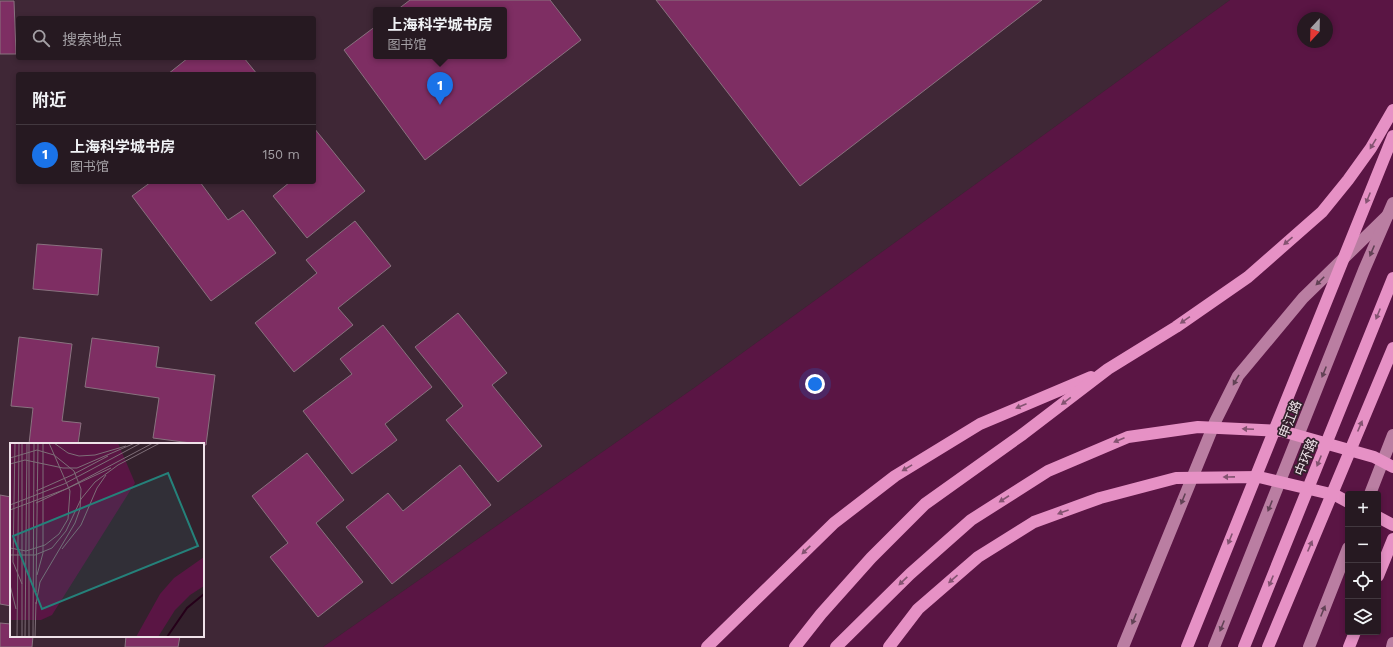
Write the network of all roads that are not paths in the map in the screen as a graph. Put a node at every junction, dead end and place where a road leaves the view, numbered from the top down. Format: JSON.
{"nodes":[{"id":1,"x":1393,"y":110,"type":"edge"},
{"id":2,"x":1393,"y":136,"type":"edge"},
{"id":3,"x":1393,"y":202,"type":"edge"},
{"id":4,"x":1388,"y":214,"type":"junction"},
{"id":5,"x":1393,"y":278,"type":"edge"},
{"id":6,"x":1393,"y":348,"type":"edge"},
{"id":7,"x":1108,"y":369,"type":"junction"},
{"id":8,"x":1393,"y":435,"type":"edge"},
{"id":9,"x":1393,"y":467,"type":"edge"},
{"id":10,"x":1371,"y":491,"type":"edge"},
{"id":11,"x":1345,"y":500,"type":"edge"},
{"id":12,"x":1381,"y":519,"type":"edge"},
{"id":13,"x":1393,"y":525,"type":"edge"},
{"id":14,"x":1393,"y":540,"type":"edge"},
{"id":15,"x":1345,"y":556,"type":"edge"},
{"id":16,"x":1381,"y":569,"type":"edge"},
{"id":17,"x":1354,"y":635,"type":"edge"},
{"id":18,"x":1393,"y":644,"type":"edge"},
{"id":19,"x":707,"y":647,"type":"edge"},
{"id":20,"x":795,"y":647,"type":"edge"},
{"id":21,"x":836,"y":647,"type":"edge"},
{"id":22,"x":889,"y":647,"type":"edge"},
{"id":23,"x":1123,"y":647,"type":"edge"},
{"id":24,"x":1187,"y":647,"type":"edge"},
{"id":25,"x":1214,"y":647,"type":"edge"},
{"id":26,"x":1244,"y":647,"type":"edge"},
{"id":27,"x":1268,"y":647,"type":"edge"},
{"id":28,"x":1309,"y":647,"type":"edge"},
{"id":29,"x":1349,"y":647,"type":"edge"},
{"id":30,"x":1392,"y":647,"type":"edge"}],
"edges":[{"from":1,"to":7,"type":"highway","one_way":true},
{"from":2,"to":24,"type":"highway","one_way":true},
{"from":3,"to":4,"type":"main road","name":"申江路"},
{"from":4,"to":23,"type":"main road","one_way":true},
{"from":4,"to":25,"type":"main road","name":"申江路","one_way":true},
{"from":5,"to":26,"type":"highway","name":"中环路","one_way":true},
{"from":27,"to":6,"type":"highway","one_way":true},
{"from":7,"to":19,"type":"highway","one_way":true},
{"from":7,"to":20,"type":"highway","one_way":true},
{"from":8,"to":10,"type":"main road"},
{"from":9,"to":21,"type":"highway","one_way":true},
{"from":11,"to":22,"type":"highway","one_way":true},
{"from":12,"to":13,"type":"highway"},
{"from":14,"to":16,"type":"highway"},
{"from":28,"to":15,"type":"main road","one_way":true},
{"from":17,"to":29,"type":"highway"},
{"from":18,"to":30,"type":"main road"}]}
